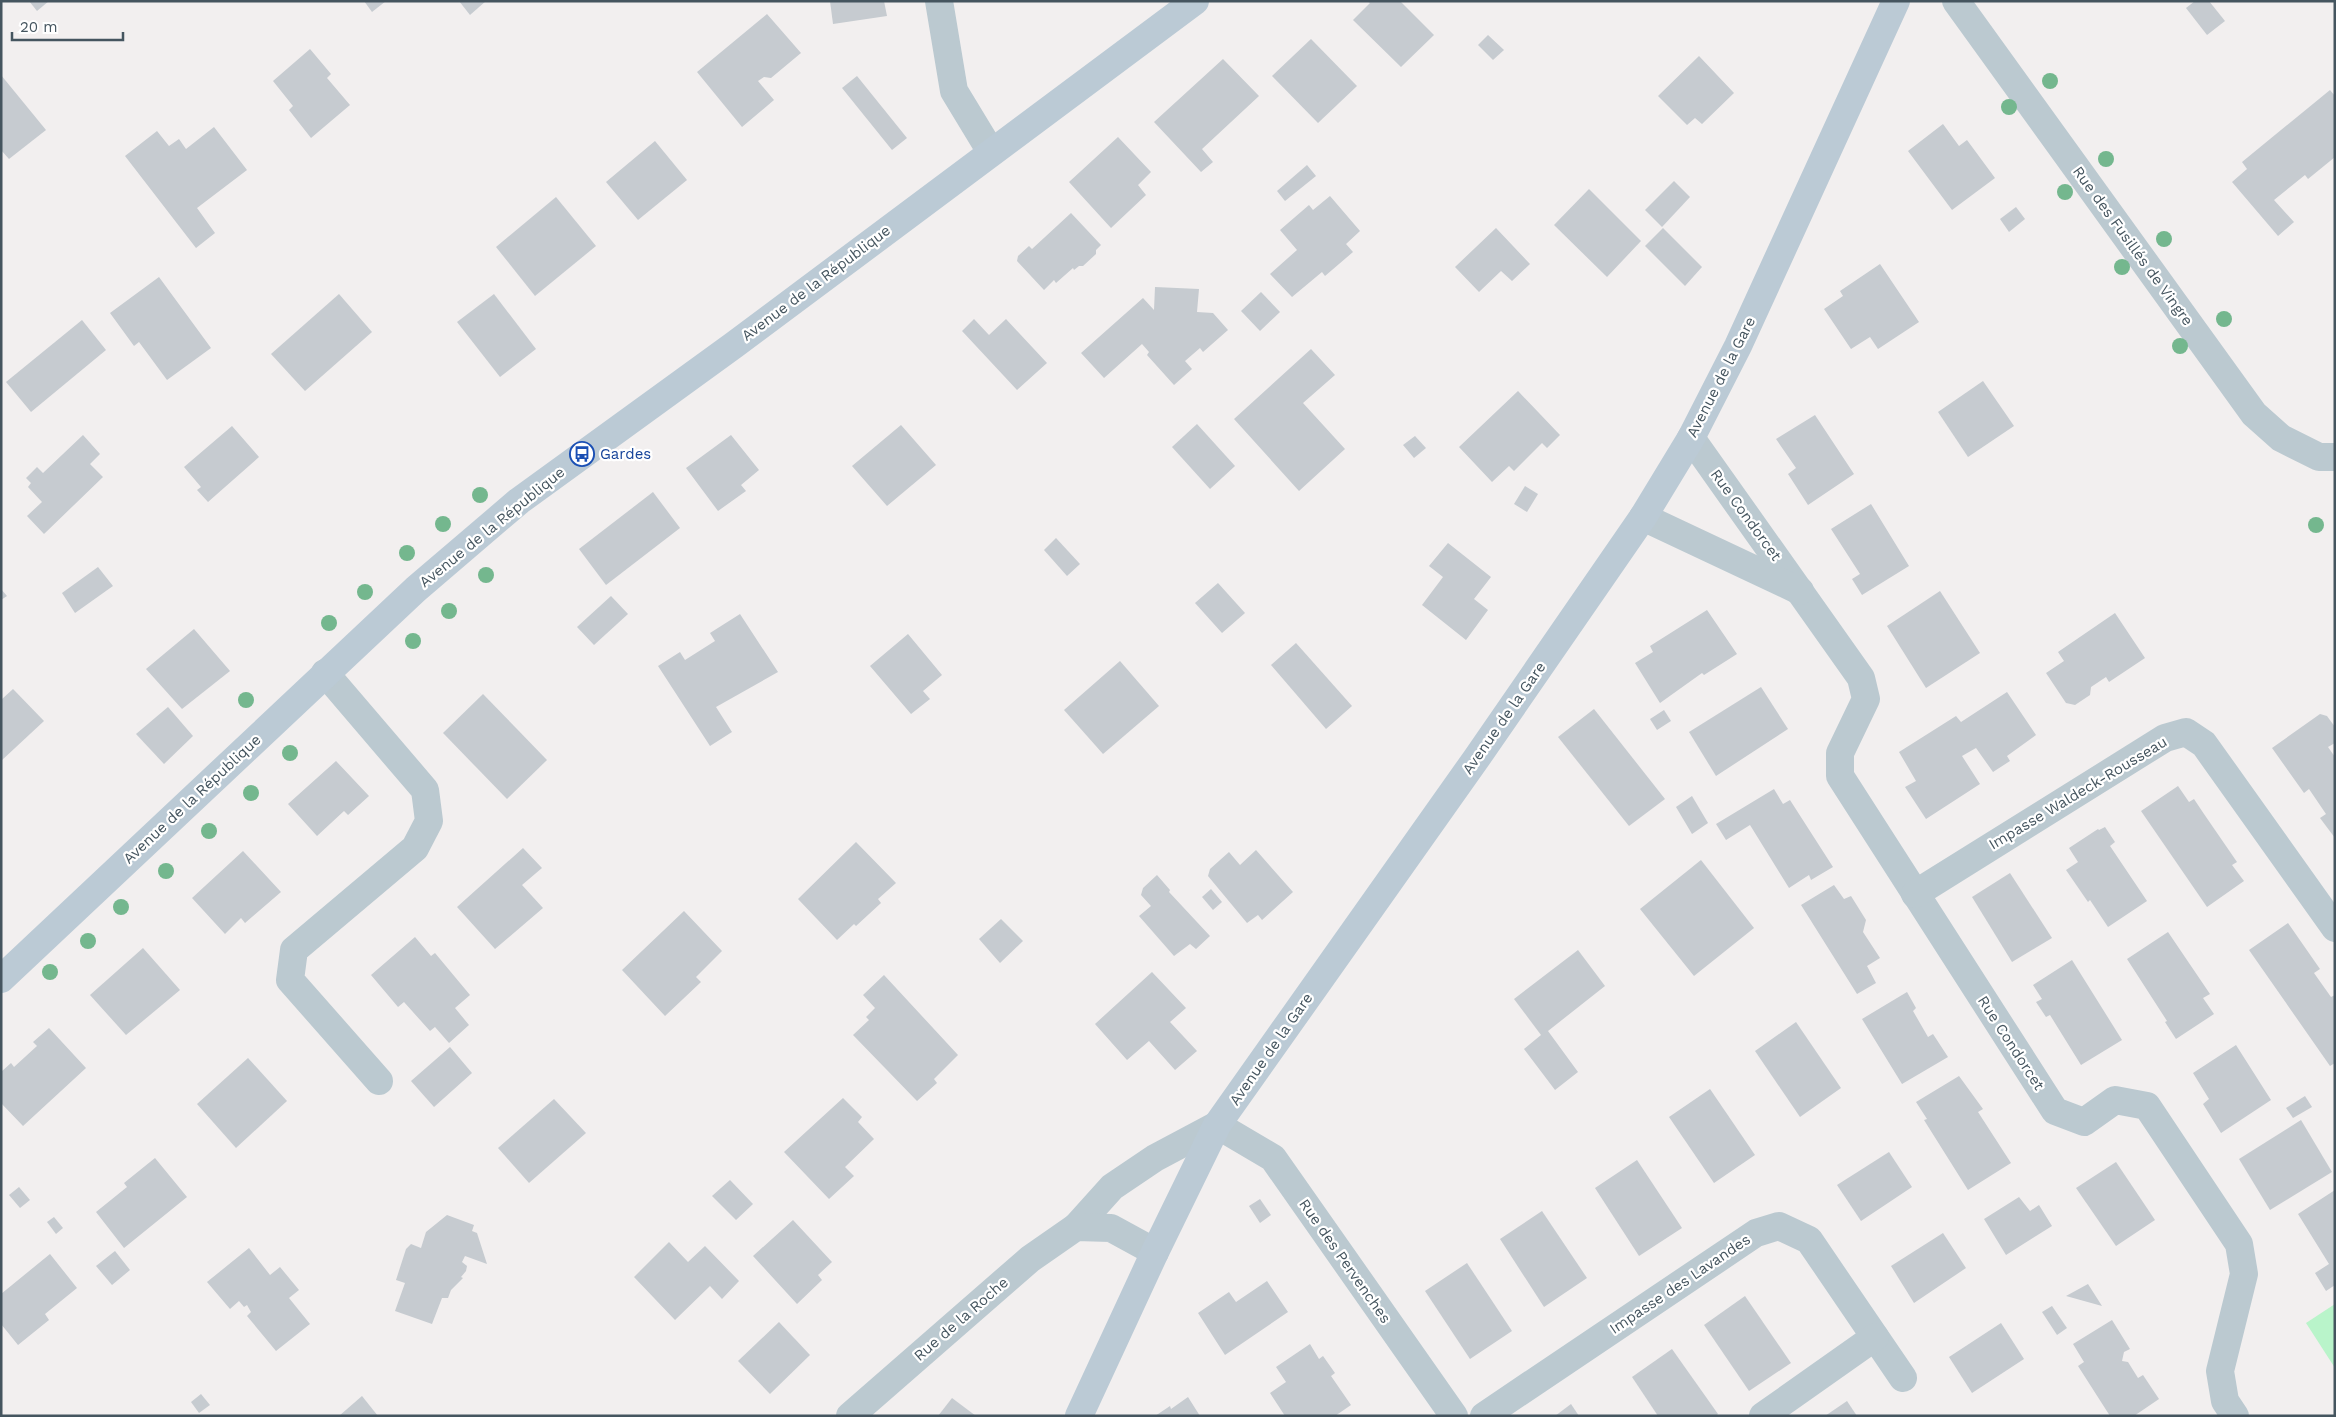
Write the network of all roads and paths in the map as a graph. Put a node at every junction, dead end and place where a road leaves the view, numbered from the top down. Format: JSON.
{"nodes":[{"id":1,"x":939,"y":1,"type":"edge"},
{"id":2,"x":1195,"y":1,"type":"edge"},
{"id":3,"x":1896,"y":1,"type":"edge"},
{"id":4,"x":1956,"y":1,"type":"edge"},
{"id":5,"x":991,"y":152,"type":"junction"},
{"id":6,"x":1691,"y":438,"type":"junction"},
{"id":7,"x":2335,"y":457,"type":"edge"},
{"id":8,"x":1643,"y":517,"type":"junction"},
{"id":9,"x":1801,"y":592,"type":"junction"},
{"id":10,"x":325,"y":673,"type":"junction"},
{"id":11,"x":1915,"y":894,"type":"junction"},
{"id":12,"x":2335,"y":928,"type":"edge"},
{"id":13,"x":1,"y":979,"type":"edge"},
{"id":14,"x":379,"y":1081,"type":"dead end"},
{"id":15,"x":1217,"y":1125,"type":"junction"},
{"id":16,"x":1076,"y":1227,"type":"junction"},
{"id":17,"x":1155,"y":1252,"type":"junction"},
{"id":18,"x":1875,"y":1337,"type":"junction"},
{"id":19,"x":1903,"y":1378,"type":"dead end"},
{"id":20,"x":850,"y":1416,"type":"edge"},
{"id":21,"x":1079,"y":1416,"type":"edge"},
{"id":22,"x":1454,"y":1416,"type":"edge"},
{"id":23,"x":1484,"y":1416,"type":"edge"},
{"id":24,"x":1763,"y":1416,"type":"edge"},
{"id":25,"x":2235,"y":1416,"type":"edge"}],
"edges":[{"from":1,"to":5,"type":"street"},
{"from":2,"to":5,"type":"street","name":"Avenue de la République"},
{"from":3,"to":6,"type":"street","name":"Avenue de la Gare"},
{"from":4,"to":7,"type":"street","name":"Rue des Fusillés de Vingre"},
{"from":5,"to":10,"type":"street","name":"Avenue de la République"},
{"from":6,"to":8,"type":"street","name":"Avenue de la Gare"},
{"from":6,"to":9,"type":"street","name":"Rue Condorcet"},
{"from":8,"to":9,"type":"street","name":"Rue Condorcet"},
{"from":8,"to":15,"type":"street","name":"Avenue de la Gare"},
{"from":9,"to":11,"type":"street","name":"Rue Condorcet"},
{"from":10,"to":13,"type":"street","name":"Avenue de la République"},
{"from":10,"to":14,"type":"street"},
{"from":11,"to":12,"type":"street","name":"Impasse Waldeck-Rousseau"},
{"from":11,"to":25,"type":"street","name":"Rue Condorcet"},
{"from":15,"to":16,"type":"street","name":"Rue de la Roche"},
{"from":15,"to":17,"type":"street","name":"Avenue de la Gare"},
{"from":15,"to":22,"type":"street","name":"Rue des Pervenches"},
{"from":16,"to":17,"type":"street"},
{"from":16,"to":20,"type":"street","name":"Rue de la Roche"},
{"from":17,"to":21,"type":"street","name":"Avenue de la Gare"},
{"from":18,"to":19,"type":"street","name":"Impasse des Lavandes"},
{"from":18,"to":23,"type":"street","name":"Impasse des Lavandes"},
{"from":18,"to":24,"type":"street"}]}
